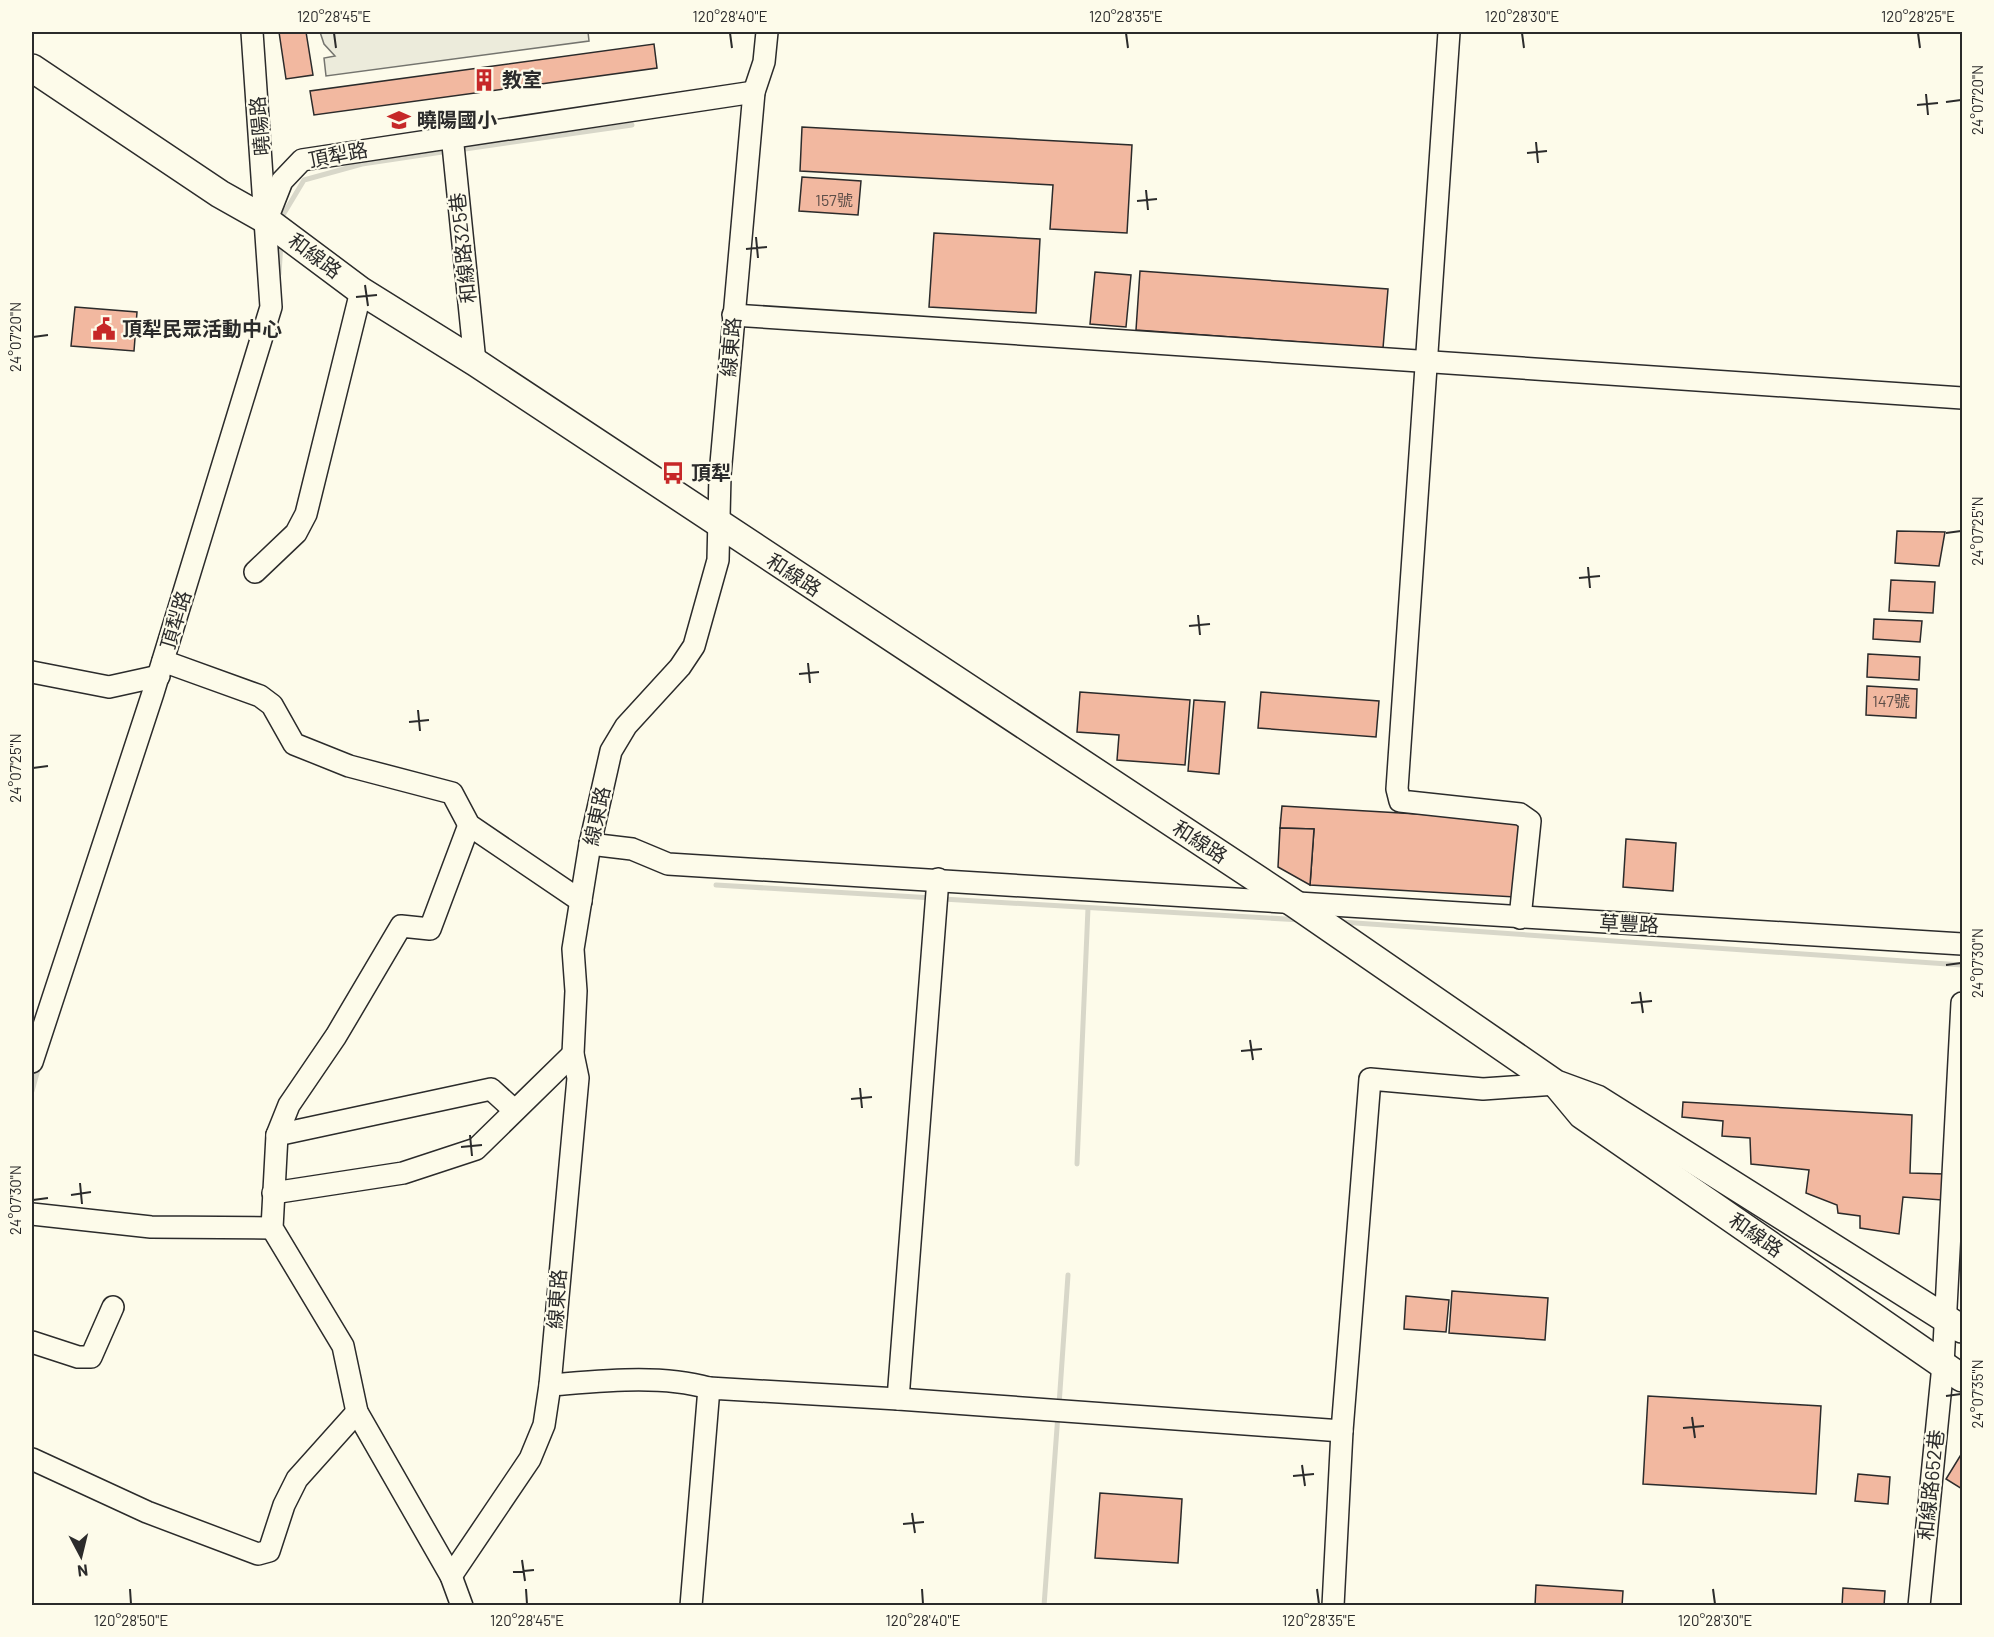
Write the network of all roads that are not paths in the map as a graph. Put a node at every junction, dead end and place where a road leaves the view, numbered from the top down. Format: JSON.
{"nodes":[{"id":1,"x":252,"y":32,"type":"edge"},
{"id":2,"x":767,"y":32,"type":"edge"},
{"id":3,"x":1449,"y":32,"type":"edge"},
{"id":4,"x":32,"y":68,"type":"edge"},
{"id":5,"x":754,"y":92,"type":"junction"},
{"id":6,"x":452,"y":135,"type":"junction"},
{"id":7,"x":266,"y":220,"type":"junction"},
{"id":8,"x":361,"y":291,"type":"junction"},
{"id":9,"x":733,"y":315,"type":"junction"},
{"id":10,"x":475,"y":362,"type":"junction"},
{"id":11,"x":1427,"y":364,"type":"junction"},
{"id":12,"x":1962,"y":398,"type":"edge"},
{"id":13,"x":719,"y":525,"type":"junction"},
{"id":14,"x":255,"y":572,"type":"dead end"},
{"id":15,"x":161,"y":668,"type":"junction"},
{"id":16,"x":32,"y":672,"type":"edge"},
{"id":17,"x":470,"y":825,"type":"junction"},
{"id":18,"x":590,"y":844,"type":"junction"},
{"id":19,"x":938,"y":879,"type":"junction"},
{"id":20,"x":581,"y":901,"type":"junction"},
{"id":21,"x":1295,"y":904,"type":"junction"},
{"id":22,"x":1520,"y":918,"type":"junction"},
{"id":23,"x":1962,"y":944,"type":"edge"},
{"id":24,"x":1962,"y":1003,"type":"edge"},
{"id":25,"x":573,"y":1054,"type":"junction"},
{"id":26,"x":32,"y":1062,"type":"edge"},
{"id":27,"x":1557,"y":1084,"type":"junction"},
{"id":28,"x":514,"y":1110,"type":"junction"},
{"id":29,"x":277,"y":1135,"type":"junction"},
{"id":30,"x":273,"y":1193,"type":"junction"},
{"id":31,"x":32,"y":1214,"type":"edge"},
{"id":32,"x":272,"y":1227,"type":"junction"},
{"id":33,"x":113,"y":1307,"type":"dead end"},
{"id":34,"x":1954,"y":1322,"type":"edge"},
{"id":35,"x":32,"y":1342,"type":"edge"},
{"id":36,"x":1952,"y":1372,"type":"edge"},
{"id":37,"x":550,"y":1385,"type":"junction"},
{"id":38,"x":710,"y":1388,"type":"junction"},
{"id":39,"x":898,"y":1398,"type":"junction"},
{"id":40,"x":357,"y":1412,"type":"junction"},
{"id":41,"x":1342,"y":1431,"type":"junction"},
{"id":42,"x":32,"y":1460,"type":"edge"},
{"id":43,"x":451,"y":1576,"type":"junction"},
{"id":44,"x":462,"y":1605,"type":"edge"},
{"id":45,"x":691,"y":1605,"type":"edge"},
{"id":46,"x":1333,"y":1605,"type":"edge"},
{"id":47,"x":1919,"y":1605,"type":"edge"}],
"edges":[{"from":1,"to":7,"type":"street","name":"曉陽路"},
{"from":2,"to":5,"type":"street","name":"線東路"},
{"from":3,"to":11,"type":"street"},
{"from":4,"to":7,"type":"main road","name":"和線路"},
{"from":5,"to":6,"type":"street","name":"頂犁路"},
{"from":5,"to":9,"type":"street","name":"線東路"},
{"from":6,"to":7,"type":"street","name":"頂犁路"},
{"from":6,"to":10,"type":"street","name":"和線路325巷"},
{"from":7,"to":8,"type":"main road","name":"和線路"},
{"from":7,"to":15,"type":"street","name":"頂犁路"},
{"from":8,"to":10,"type":"main road","name":"和線路"},
{"from":8,"to":14,"type":"street"},
{"from":9,"to":11,"type":"street"},
{"from":9,"to":13,"type":"street","name":"線東路"},
{"from":10,"to":13,"type":"main road","name":"和線路"},
{"from":11,"to":12,"type":"street"},
{"from":11,"to":22,"type":"street"},
{"from":13,"to":18,"type":"street","name":"線東路"},
{"from":13,"to":21,"type":"main road","name":"和線路"},
{"from":15,"to":16,"type":"street"},
{"from":15,"to":17,"type":"street","name":"頂犁路"},
{"from":15,"to":26,"type":"street","name":"頂犁路"},
{"from":17,"to":20,"type":"street","name":"頂犁路"},
{"from":17,"to":29,"type":"street"},
{"from":18,"to":19,"type":"street","name":"草豐路"},
{"from":18,"to":20,"type":"street","name":"線東路"},
{"from":19,"to":21,"type":"street","name":"草豐路"},
{"from":19,"to":39,"type":"street"},
{"from":20,"to":25,"type":"street","name":"線東路"},
{"from":21,"to":22,"type":"street","name":"草豐路"},
{"from":21,"to":27,"type":"main road","name":"和線路"},
{"from":22,"to":23,"type":"street","name":"草豐路"},
{"from":24,"to":34,"type":"street","name":"和線路652巷"},
{"from":25,"to":28,"type":"street"},
{"from":25,"to":37,"type":"street","name":"線東路"},
{"from":27,"to":34,"type":"main road","name":"和線路"},
{"from":27,"to":36,"type":"main road","name":"和線路"},
{"from":27,"to":41,"type":"street"},
{"from":28,"to":29,"type":"street"},
{"from":28,"to":30,"type":"street"},
{"from":29,"to":30,"type":"street"},
{"from":30,"to":32,"type":"street"},
{"from":31,"to":32,"type":"street"},
{"from":32,"to":40,"type":"street"},
{"from":33,"to":35,"type":"street"},
{"from":34,"to":36,"type":"street","name":"和線路652巷"},
{"from":36,"to":47,"type":"street","name":"和線路652巷"},
{"from":37,"to":38,"type":"street"},
{"from":37,"to":43,"type":"street","name":"線東路"},
{"from":38,"to":39,"type":"street"},
{"from":38,"to":45,"type":"street"},
{"from":39,"to":41,"type":"street"},
{"from":40,"to":42,"type":"street"},
{"from":40,"to":43,"type":"street"},
{"from":41,"to":46,"type":"street"},
{"from":43,"to":44,"type":"street"}]}
